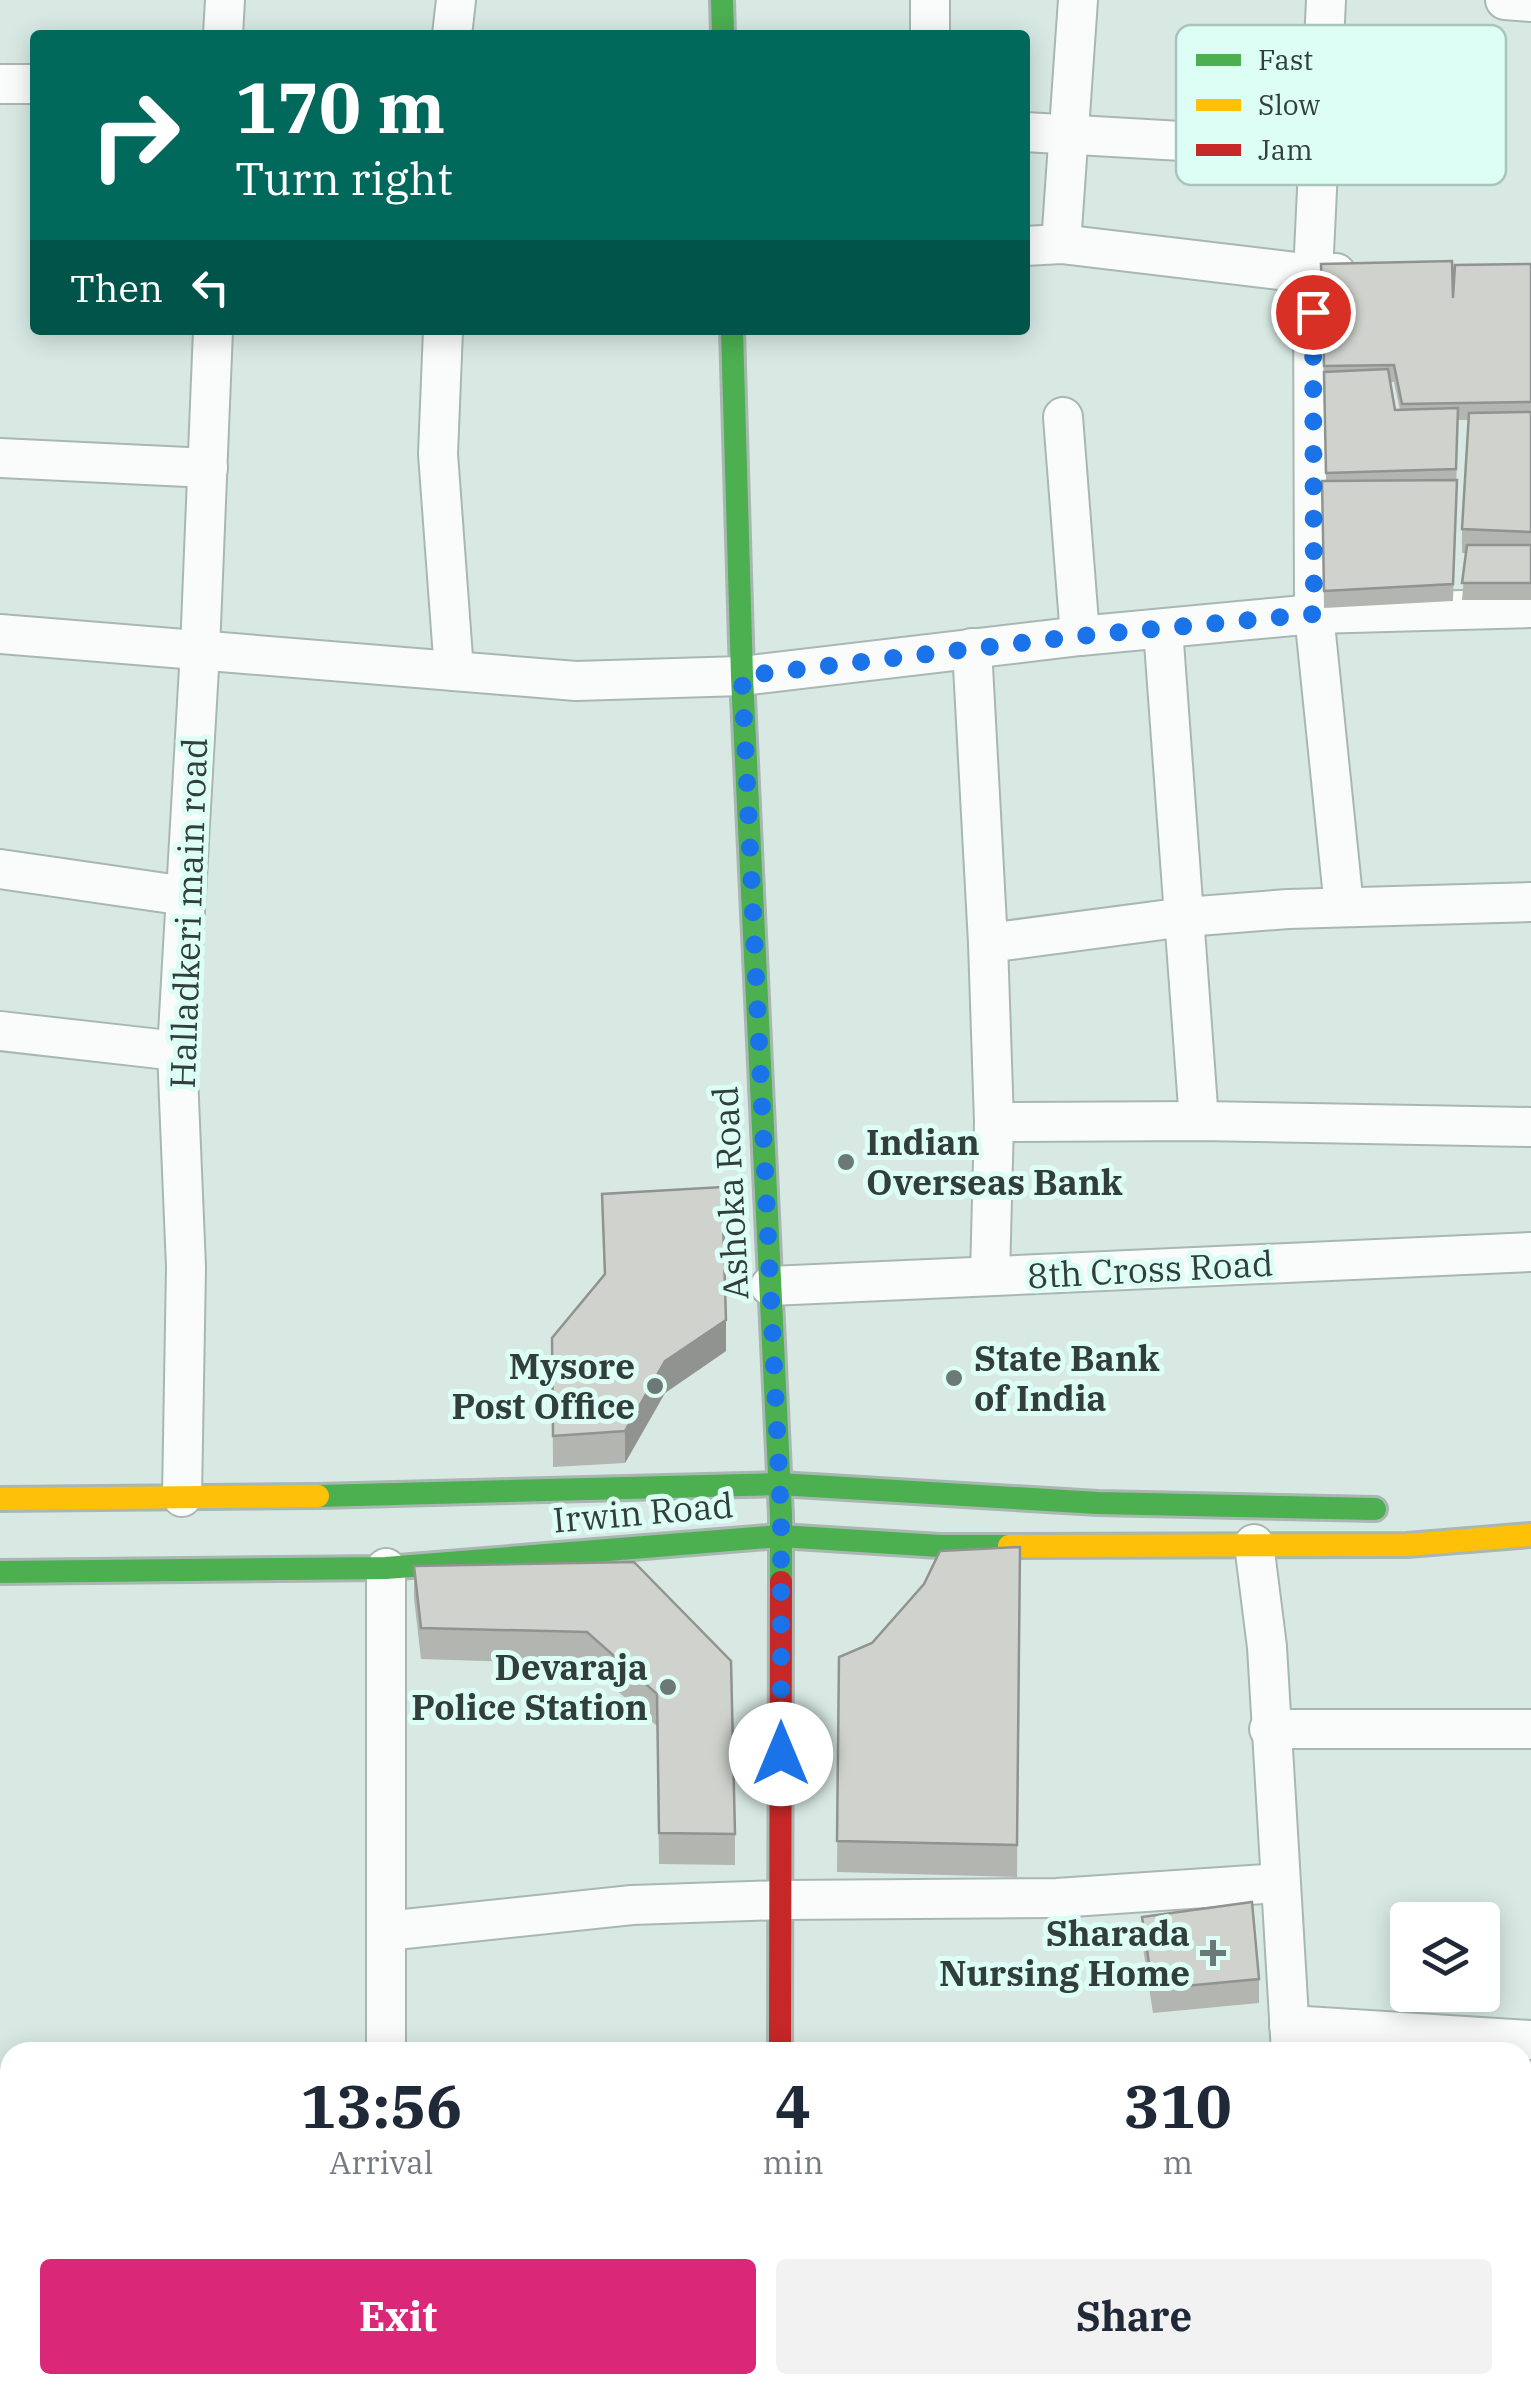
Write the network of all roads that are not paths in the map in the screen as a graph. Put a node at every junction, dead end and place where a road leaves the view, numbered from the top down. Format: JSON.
{"nodes":[{"id":1,"x":225,"y":0,"type":"edge"},
{"id":2,"x":456,"y":0,"type":"edge"},
{"id":3,"x":722,"y":0,"type":"edge"},
{"id":4,"x":930,"y":0,"type":"edge"},
{"id":5,"x":1078,"y":0,"type":"edge"},
{"id":6,"x":1326,"y":0,"type":"edge"},
{"id":7,"x":1505,"y":0,"type":"edge"},
{"id":8,"x":1531,"y":2,"type":"edge"},
{"id":9,"x":1325,"y":25,"type":"edge"},
{"id":10,"x":223,"y":30,"type":"edge"},
{"id":11,"x":453,"y":30,"type":"edge"},
{"id":12,"x":723,"y":30,"type":"edge"},
{"id":13,"x":930,"y":30,"type":"edge"},
{"id":14,"x":0,"y":84,"type":"edge"},
{"id":15,"x":30,"y":84,"type":"edge"},
{"id":16,"x":1030,"y":132,"type":"edge"},
{"id":17,"x":1068,"y":136,"type":"junction"},
{"id":18,"x":1176,"y":142,"type":"edge"},
{"id":19,"x":1317,"y":185,"type":"edge"},
{"id":20,"x":1043,"y":245,"type":"edge"},
{"id":21,"x":1372,"y":273,"type":"edge"},
{"id":22,"x":1313,"y":274,"type":"junction"},
{"id":23,"x":212,"y":335,"type":"edge"},
{"id":24,"x":443,"y":335,"type":"edge"},
{"id":25,"x":732,"y":335,"type":"edge"},
{"id":26,"x":1063,"y":418,"type":"dead end"},
{"id":27,"x":0,"y":458,"type":"edge"},
{"id":28,"x":208,"y":468,"type":"junction"},
{"id":29,"x":1531,"y":608,"type":"edge"},
{"id":30,"x":1314,"y":614,"type":"junction"},
{"id":31,"x":1163,"y":630,"type":"junction"},
{"id":32,"x":0,"y":634,"type":"edge"},
{"id":33,"x":1080,"y":636,"type":"junction"},
{"id":34,"x":972,"y":648,"type":"junction"},
{"id":35,"x":200,"y":650,"type":"junction"},
{"id":36,"x":454,"y":671,"type":"junction"},
{"id":37,"x":742,"y":676,"type":"junction"},
{"id":38,"x":0,"y":869,"type":"edge"},
{"id":39,"x":186,"y":896,"type":"junction"},
{"id":40,"x":1531,"y":902,"type":"edge"},
{"id":41,"x":1344,"y":907,"type":"junction"},
{"id":42,"x":1185,"y":917,"type":"junction"},
{"id":43,"x":988,"y":943,"type":"junction"},
{"id":44,"x":0,"y":1030,"type":"edge"},
{"id":45,"x":177,"y":1051,"type":"junction"},
{"id":46,"x":1199,"y":1121,"type":"junction"},
{"id":47,"x":994,"y":1122,"type":"junction"},
{"id":48,"x":1531,"y":1127,"type":"edge"},
{"id":49,"x":1531,"y":1252,"type":"edge"},
{"id":50,"x":990,"y":1276,"type":"junction"},
{"id":51,"x":770,"y":1286,"type":"junction"},
{"id":52,"x":778,"y":1484,"type":"junction"},
{"id":53,"x":182,"y":1497,"type":"junction"},
{"id":54,"x":0,"y":1499,"type":"edge"},
{"id":55,"x":1405,"y":1510,"type":"dead end"},
{"id":56,"x":1531,"y":1534,"type":"edge"},
{"id":57,"x":780,"y":1536,"type":"junction"},
{"id":58,"x":1254,"y":1544,"type":"junction"},
{"id":59,"x":386,"y":1568,"type":"junction"},
{"id":60,"x":0,"y":1572,"type":"edge"},
{"id":61,"x":1269,"y":1729,"type":"junction"},
{"id":62,"x":1531,"y":1729,"type":"edge"},
{"id":63,"x":1280,"y":1883,"type":"junction"},
{"id":64,"x":782,"y":1900,"type":"junction"},
{"id":65,"x":386,"y":1931,"type":"junction"},
{"id":66,"x":1290,"y":2039,"type":"edge"},
{"id":67,"x":1531,"y":2040,"type":"edge"},
{"id":68,"x":386,"y":2042,"type":"edge"},
{"id":69,"x":780,"y":2042,"type":"edge"}],
"edges":[{"from":1,"to":10,"type":"street"},
{"from":2,"to":11,"type":"street"},
{"from":3,"to":12,"type":"main road"},
{"from":4,"to":13,"type":"street"},
{"from":5,"to":17,"type":"street"},
{"from":6,"to":9,"type":"street"},
{"from":7,"to":8,"type":"street"},
{"from":14,"to":15,"type":"street"},
{"from":16,"to":17,"type":"street"},
{"from":17,"to":18,"type":"street"},
{"from":17,"to":20,"type":"street"},
{"from":19,"to":22,"type":"street"},
{"from":20,"to":22,"type":"street"},
{"from":21,"to":22,"type":"street"},
{"from":22,"to":30,"type":"street"},
{"from":23,"to":28,"type":"street","name":"Halladkeri main road"},
{"from":24,"to":36,"type":"street"},
{"from":25,"to":37,"type":"main road","name":"Ashoka Road"},
{"from":26,"to":33,"type":"street"},
{"from":27,"to":28,"type":"street"},
{"from":28,"to":35,"type":"street","name":"Halladkeri main road"},
{"from":29,"to":30,"type":"street"},
{"from":30,"to":31,"type":"street"},
{"from":30,"to":41,"type":"street"},
{"from":31,"to":33,"type":"street"},
{"from":31,"to":42,"type":"street"},
{"from":32,"to":35,"type":"street"},
{"from":33,"to":34,"type":"street"},
{"from":34,"to":37,"type":"street"},
{"from":34,"to":43,"type":"street"},
{"from":35,"to":36,"type":"street"},
{"from":35,"to":39,"type":"street","name":"Halladkeri main road"},
{"from":36,"to":37,"type":"street"},
{"from":37,"to":51,"type":"main road","name":"Ashoka Road"},
{"from":38,"to":39,"type":"street"},
{"from":39,"to":45,"type":"street","name":"Halladkeri main road"},
{"from":40,"to":41,"type":"street"},
{"from":41,"to":42,"type":"street"},
{"from":42,"to":43,"type":"street"},
{"from":42,"to":46,"type":"street"},
{"from":43,"to":47,"type":"street"},
{"from":44,"to":45,"type":"street"},
{"from":45,"to":53,"type":"street","name":"Halladkeri main road"},
{"from":46,"to":47,"type":"street"},
{"from":46,"to":48,"type":"street"},
{"from":47,"to":50,"type":"street"},
{"from":49,"to":50,"type":"street","name":"8th Cross Road"},
{"from":50,"to":51,"type":"street","name":"8th Cross Road"},
{"from":51,"to":52,"type":"main road","name":"Ashoka Road"},
{"from":52,"to":53,"type":"main road","name":"Irwin Road"},
{"from":52,"to":55,"type":"main road","name":"Irwin Road"},
{"from":52,"to":57,"type":"main road","name":"Ashoka Road"},
{"from":53,"to":54,"type":"main road","name":"Irwin Road"},
{"from":56,"to":58,"type":"main road","name":"Irwin Road"},
{"from":57,"to":58,"type":"main road","name":"Irwin Road"},
{"from":57,"to":59,"type":"main road","name":"Irwin Road"},
{"from":57,"to":64,"type":"main road","name":"Ashoka Road"},
{"from":58,"to":61,"type":"street"},
{"from":59,"to":60,"type":"main road","name":"Irwin Road"},
{"from":59,"to":65,"type":"street"},
{"from":61,"to":62,"type":"street"},
{"from":61,"to":63,"type":"street"},
{"from":63,"to":64,"type":"street"},
{"from":63,"to":66,"type":"street"},
{"from":64,"to":65,"type":"street"},
{"from":64,"to":69,"type":"main road","name":"Ashoka Road"},
{"from":65,"to":68,"type":"street"},
{"from":66,"to":67,"type":"street"}]}
